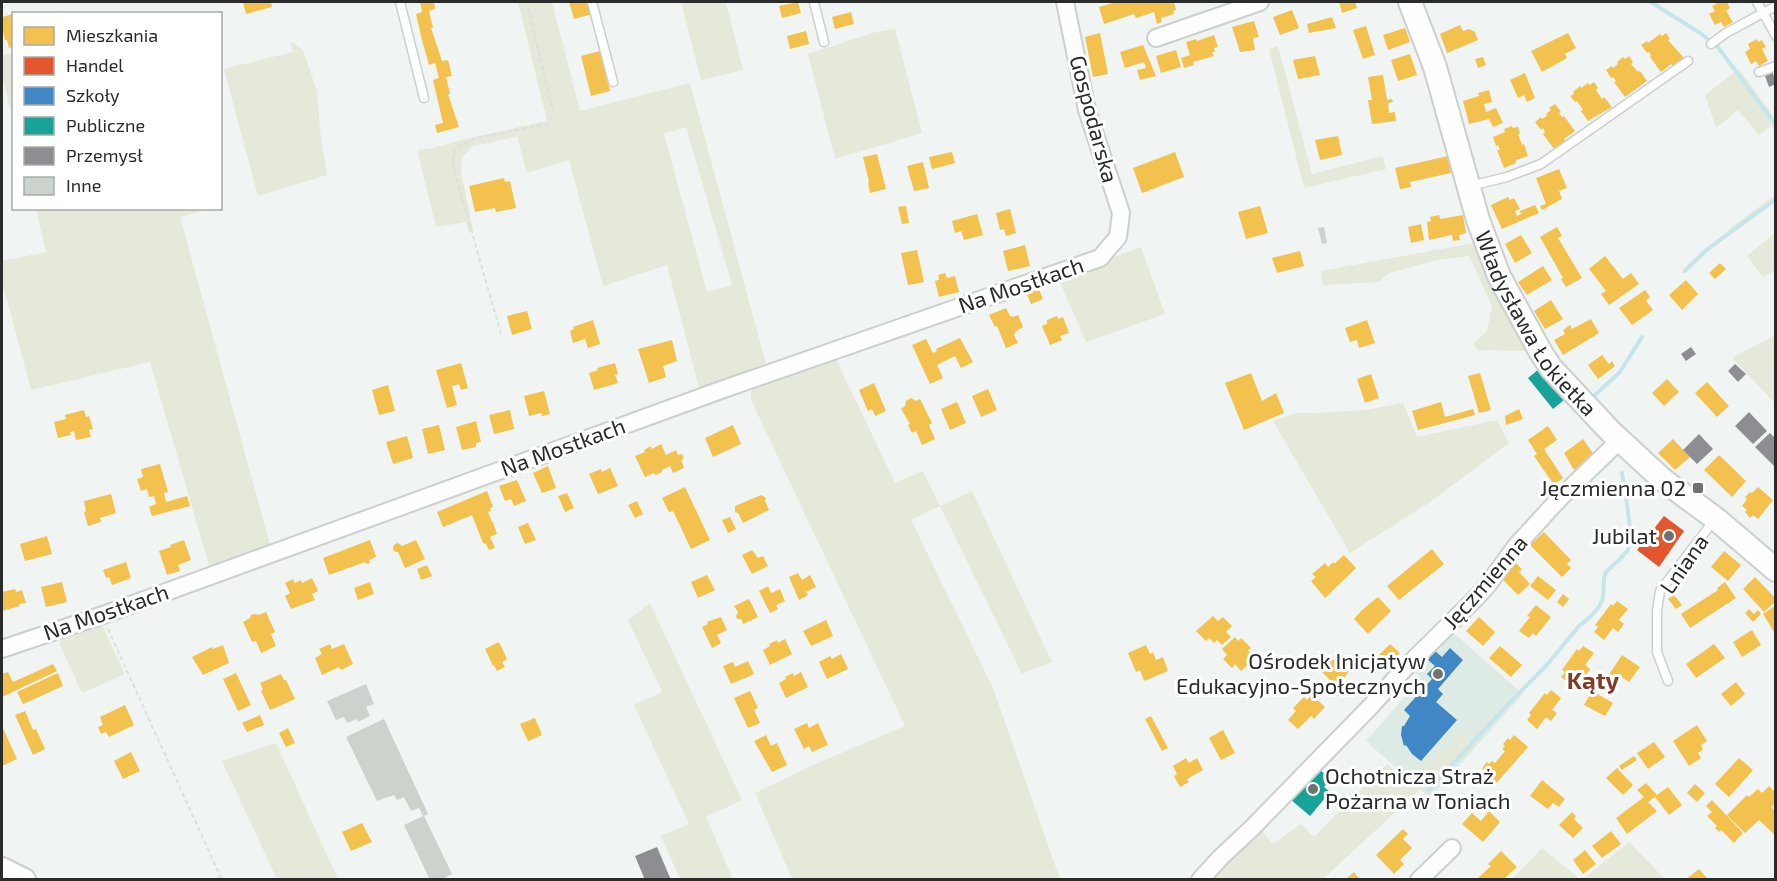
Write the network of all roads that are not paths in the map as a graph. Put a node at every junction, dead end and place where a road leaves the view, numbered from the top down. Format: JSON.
{"nodes":[{"id":1,"x":400,"y":2,"type":"edge"},
{"id":2,"x":592,"y":2,"type":"edge"},
{"id":3,"x":814,"y":2,"type":"edge"},
{"id":4,"x":1065,"y":2,"type":"edge"},
{"id":5,"x":1260,"y":2,"type":"edge"},
{"id":6,"x":1410,"y":2,"type":"edge"},
{"id":7,"x":1757,"y":2,"type":"edge"},
{"id":8,"x":1776,"y":6,"type":"edge"},
{"id":9,"x":1763,"y":12,"type":"junction"},
{"id":10,"x":1776,"y":36,"type":"edge"},
{"id":11,"x":1156,"y":38,"type":"dead end"},
{"id":12,"x":824,"y":42,"type":"dead end"},
{"id":13,"x":1711,"y":44,"type":"dead end"},
{"id":14,"x":1688,"y":61,"type":"dead end"},
{"id":15,"x":1776,"y":66,"type":"edge"},
{"id":16,"x":1759,"y":72,"type":"dead end"},
{"id":17,"x":613,"y":82,"type":"dead end"},
{"id":18,"x":424,"y":98,"type":"dead end"},
{"id":19,"x":1469,"y":186,"type":"junction"},
{"id":20,"x":1118,"y":237,"type":"joint"},
{"id":21,"x":1620,"y":440,"type":"junction"},
{"id":22,"x":1716,"y":519,"type":"junction"},
{"id":23,"x":1776,"y":570,"type":"edge"},
{"id":24,"x":2,"y":649,"type":"edge"},
{"id":25,"x":1668,"y":681,"type":"dead end"},
{"id":26,"x":1452,"y":848,"type":"dead end"},
{"id":27,"x":2,"y":869,"type":"edge"},
{"id":28,"x":24,"y":879,"type":"edge"},
{"id":29,"x":1200,"y":879,"type":"edge"},
{"id":30,"x":1419,"y":879,"type":"edge"}],
"edges":[{"from":1,"to":18,"type":"lane"},
{"from":2,"to":17,"type":"lane"},
{"from":3,"to":12,"type":"lane"},
{"from":4,"to":20,"type":"street","name":"Gospodarska"},
{"from":5,"to":11,"type":"street"},
{"from":6,"to":19,"type":"street","name":"Władysława Łokietka"},
{"from":7,"to":9,"type":"lane"},
{"from":8,"to":9,"type":"lane"},
{"from":9,"to":10,"type":"lane"},
{"from":9,"to":13,"type":"lane"},
{"from":14,"to":19,"type":"lane"},
{"from":15,"to":16,"type":"lane"},
{"from":19,"to":21,"type":"street","name":"Władysława Łokietka"},
{"from":20,"to":24,"type":"street","name":"Na Mostkach"},
{"from":21,"to":22,"type":"street","name":"Władysława Łokietka"},
{"from":21,"to":29,"type":"street","name":"Jęczmienna"},
{"from":22,"to":23,"type":"street","name":"Władysława Łokietka"},
{"from":22,"to":25,"type":"lane","name":"Lniana"},
{"from":26,"to":30,"type":"street"},
{"from":27,"to":28,"type":"street"}]}
